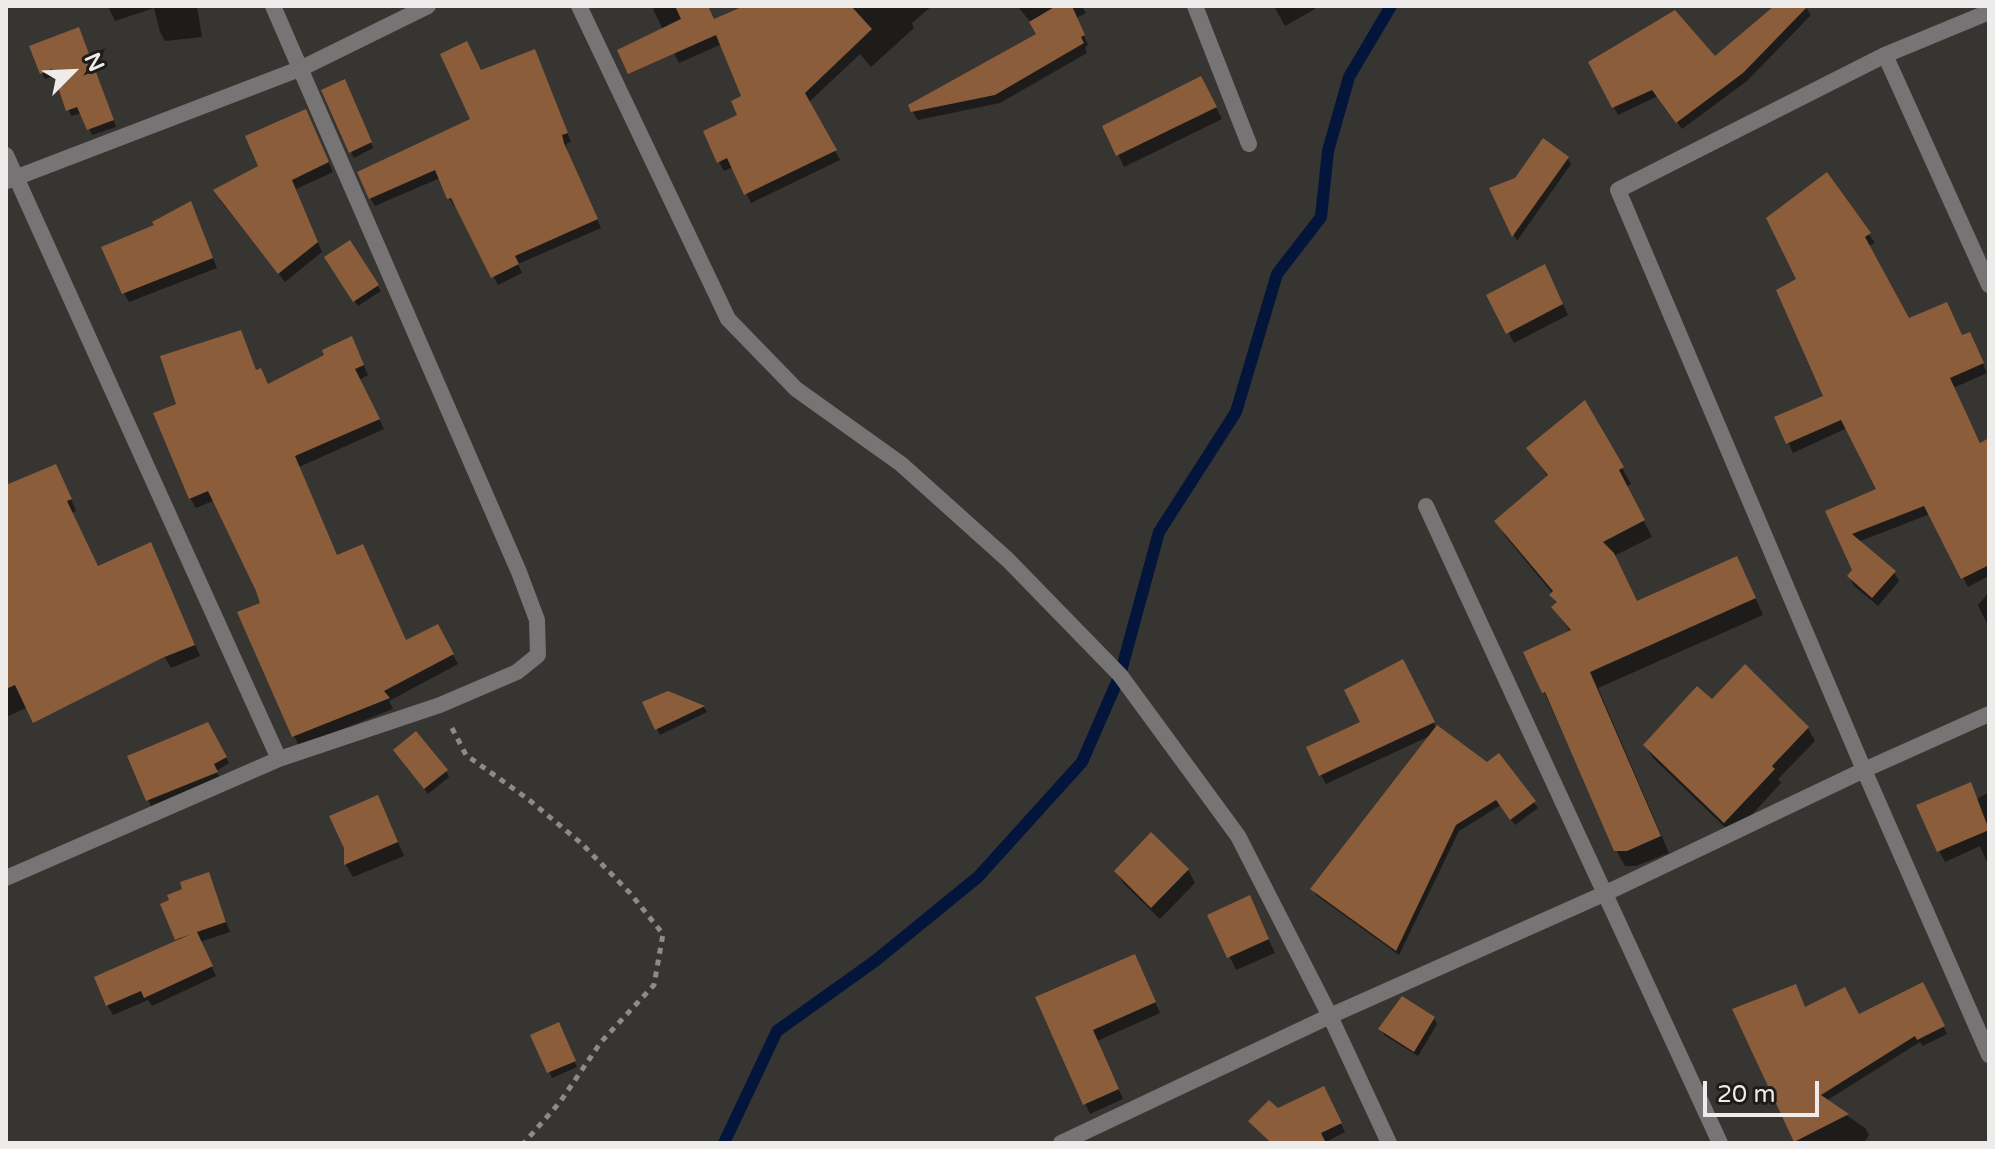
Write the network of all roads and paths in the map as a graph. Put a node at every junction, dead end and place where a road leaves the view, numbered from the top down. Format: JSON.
{"nodes":[{"id":1,"x":273,"y":6,"type":"edge"},
{"id":2,"x":428,"y":6,"type":"edge"},
{"id":3,"x":579,"y":6,"type":"edge"},
{"id":4,"x":1195,"y":6,"type":"edge"},
{"id":5,"x":1989,"y":12,"type":"edge"},
{"id":6,"x":1885,"y":55,"type":"junction"},
{"id":7,"x":302,"y":68,"type":"junction"},
{"id":8,"x":1249,"y":144,"type":"dead end"},
{"id":9,"x":6,"y":155,"type":"edge"},
{"id":10,"x":11,"y":180,"type":"edge"},
{"id":11,"x":1989,"y":285,"type":"edge"},
{"id":12,"x":1426,"y":506,"type":"dead end"},
{"id":13,"x":440,"y":705,"type":"junction"},
{"id":14,"x":1989,"y":714,"type":"edge"},
{"id":15,"x":279,"y":759,"type":"junction"},
{"id":16,"x":1864,"y":770,"type":"junction"},
{"id":17,"x":6,"y":878,"type":"edge"},
{"id":18,"x":1606,"y":893,"type":"junction"},
{"id":19,"x":1330,"y":1016,"type":"junction"},
{"id":20,"x":1989,"y":1055,"type":"edge"},
{"id":21,"x":1069,"y":1141,"type":"edge"},
{"id":22,"x":524,"y":1143,"type":"edge"},
{"id":23,"x":1389,"y":1143,"type":"edge"},
{"id":24,"x":1720,"y":1143,"type":"edge"}],
"edges":[{"from":1,"to":7,"type":"street"},
{"from":2,"to":7,"type":"street"},
{"from":3,"to":19,"type":"street"},
{"from":4,"to":8,"type":"street"},
{"from":5,"to":6,"type":"street"},
{"from":6,"to":11,"type":"street"},
{"from":6,"to":16,"type":"street"},
{"from":7,"to":10,"type":"street"},
{"from":7,"to":13,"type":"street"},
{"from":9,"to":10,"type":"street"},
{"from":10,"to":15,"type":"street"},
{"from":12,"to":18,"type":"street"},
{"from":13,"to":15,"type":"street"},
{"from":13,"to":22,"type":"path"},
{"from":14,"to":16,"type":"street"},
{"from":15,"to":17,"type":"street"},
{"from":16,"to":18,"type":"street"},
{"from":16,"to":20,"type":"street"},
{"from":18,"to":19,"type":"street"},
{"from":18,"to":24,"type":"street"},
{"from":19,"to":21,"type":"street"},
{"from":19,"to":23,"type":"street"}]}
